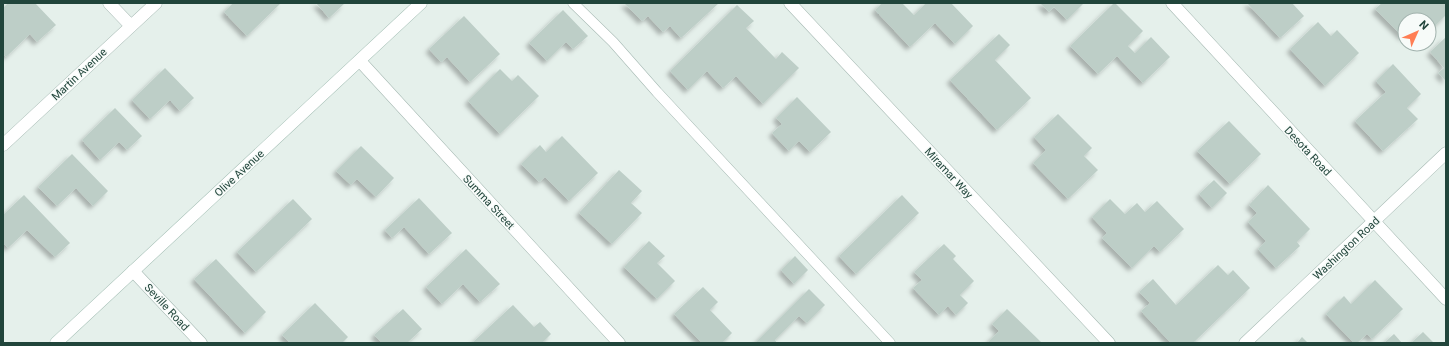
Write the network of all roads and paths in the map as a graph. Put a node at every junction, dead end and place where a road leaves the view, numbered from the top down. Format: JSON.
{"nodes":[{"id":1,"x":109,"y":3,"type":"edge"},
{"id":2,"x":156,"y":3,"type":"edge"},
{"id":3,"x":421,"y":3,"type":"edge"},
{"id":4,"x":572,"y":3,"type":"edge"},
{"id":5,"x":790,"y":3,"type":"edge"},
{"id":6,"x":1172,"y":3,"type":"edge"},
{"id":7,"x":131,"y":26,"type":"junction"},
{"id":8,"x":360,"y":61,"type":"junction"},
{"id":9,"x":3,"y":145,"type":"edge"},
{"id":10,"x":1446,"y":153,"type":"edge"},
{"id":11,"x":1373,"y":222,"type":"junction"},
{"id":12,"x":133,"y":271,"type":"junction"},
{"id":13,"x":1446,"y":299,"type":"edge"},
{"id":14,"x":56,"y":343,"type":"edge"},
{"id":15,"x":201,"y":343,"type":"edge"},
{"id":16,"x":619,"y":343,"type":"edge"},
{"id":17,"x":890,"y":343,"type":"edge"},
{"id":18,"x":1109,"y":343,"type":"edge"},
{"id":19,"x":1245,"y":343,"type":"edge"}],
"edges":[{"from":1,"to":7,"type":"street"},
{"from":2,"to":7,"type":"street","name":"Martin Avenue"},
{"from":3,"to":8,"type":"street","name":"Olive Avenue"},
{"from":4,"to":17,"type":"lane"},
{"from":5,"to":18,"type":"street","name":"Miramar Way"},
{"from":6,"to":11,"type":"street","name":"Desota Road"},
{"from":7,"to":9,"type":"street","name":"Martin Avenue"},
{"from":8,"to":12,"type":"street","name":"Olive Avenue"},
{"from":8,"to":16,"type":"street","name":"Summa Street"},
{"from":10,"to":11,"type":"street","name":"Washington Road"},
{"from":11,"to":13,"type":"street","name":"Desota Road"},
{"from":11,"to":19,"type":"street","name":"Washington Road"},
{"from":12,"to":14,"type":"street","name":"Olive Avenue"},
{"from":12,"to":15,"type":"street","name":"Seville Road"}]}
